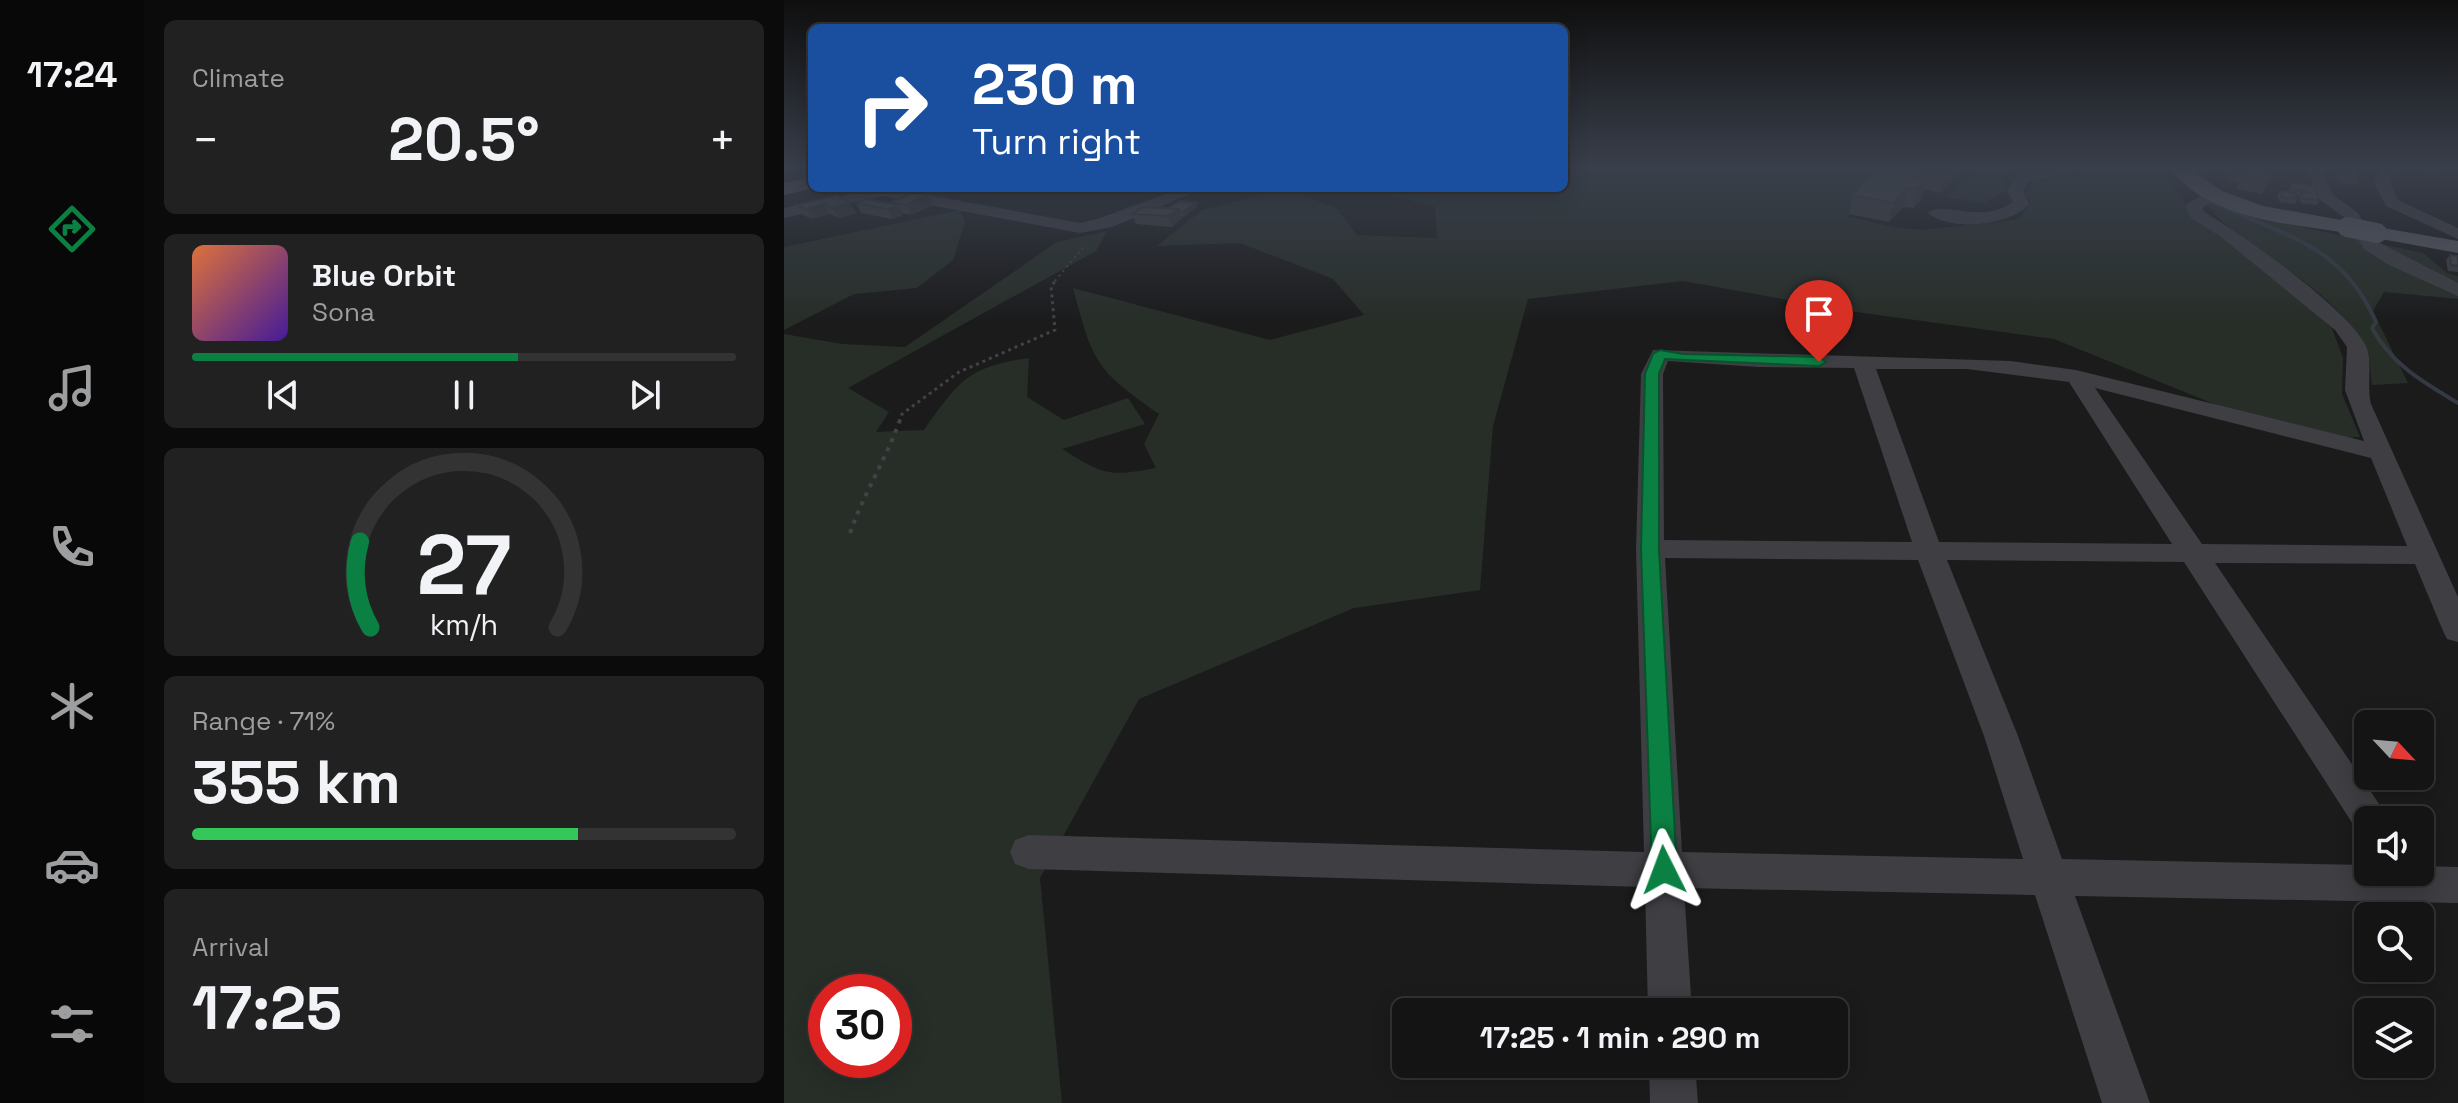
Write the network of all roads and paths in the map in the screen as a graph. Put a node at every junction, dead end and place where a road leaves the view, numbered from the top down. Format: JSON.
{"nodes":[{"id":1,"x":1030,"y":220,"type":"edge"},
{"id":2,"x":1111,"y":220,"type":"edge"},
{"id":3,"x":2206,"y":220,"type":"edge"},
{"id":4,"x":2347,"y":220,"type":"edge"},
{"id":5,"x":2349,"y":220,"type":"edge"},
{"id":6,"x":2358,"y":220,"type":"edge"},
{"id":7,"x":2429,"y":220,"type":"edge"},
{"id":8,"x":1097,"y":226,"type":"junction"},
{"id":9,"x":2421,"y":228,"type":"dead end"},
{"id":10,"x":2458,"y":234,"type":"edge"},
{"id":11,"x":2458,"y":247,"type":"edge"},
{"id":12,"x":2458,"y":290,"type":"edge"},
{"id":13,"x":1863,"y":362,"type":"junction"},
{"id":14,"x":2076,"y":377,"type":"junction"},
{"id":15,"x":2382,"y":453,"type":"junction"},
{"id":16,"x":850,"y":533,"type":"dead end"},
{"id":17,"x":1650,"y":549,"type":"junction"},
{"id":18,"x":1929,"y":551,"type":"junction"},
{"id":19,"x":2196,"y":553,"type":"junction"},
{"id":20,"x":2426,"y":555,"type":"junction"},
{"id":21,"x":2458,"y":631,"type":"edge"},
{"id":22,"x":2362,"y":806,"type":"edge"},
{"id":23,"x":1029,"y":852,"type":"dead end"},
{"id":24,"x":1664,"y":870,"type":"junction"},
{"id":25,"x":2046,"y":876,"type":"junction"},
{"id":26,"x":2434,"y":881,"type":"edge"},
{"id":27,"x":2354,"y":885,"type":"edge"},
{"id":28,"x":2458,"y":885,"type":"edge"},
{"id":29,"x":1669,"y":998,"type":"edge"},
{"id":30,"x":1673,"y":1078,"type":"edge"},
{"id":31,"x":1674,"y":1103,"type":"edge"},
{"id":32,"x":2126,"y":1103,"type":"edge"}],
"edges":[{"from":1,"to":8,"type":"street"},
{"from":2,"to":8,"type":"street"},
{"from":3,"to":15,"type":"street"},
{"from":4,"to":12,"type":"street"},
{"from":5,"to":11,"type":"main road","bridge":true},
{"from":6,"to":9,"type":"street"},
{"from":7,"to":10,"type":"street"},
{"from":8,"to":16,"type":"path"},
{"from":13,"to":14,"type":"street"},
{"from":13,"to":17,"type":"street"},
{"from":13,"to":18,"type":"street"},
{"from":14,"to":15,"type":"street"},
{"from":14,"to":19,"type":"street"},
{"from":15,"to":20,"type":"street"},
{"from":17,"to":18,"type":"street"},
{"from":17,"to":24,"type":"street"},
{"from":18,"to":19,"type":"street"},
{"from":18,"to":25,"type":"street"},
{"from":19,"to":20,"type":"street"},
{"from":19,"to":22,"type":"street"},
{"from":20,"to":21,"type":"street"},
{"from":23,"to":24,"type":"street"},
{"from":24,"to":25,"type":"street"},
{"from":24,"to":29,"type":"street"},
{"from":25,"to":27,"type":"street"},
{"from":25,"to":32,"type":"street"},
{"from":26,"to":28,"type":"street"},
{"from":30,"to":31,"type":"street"}]}
